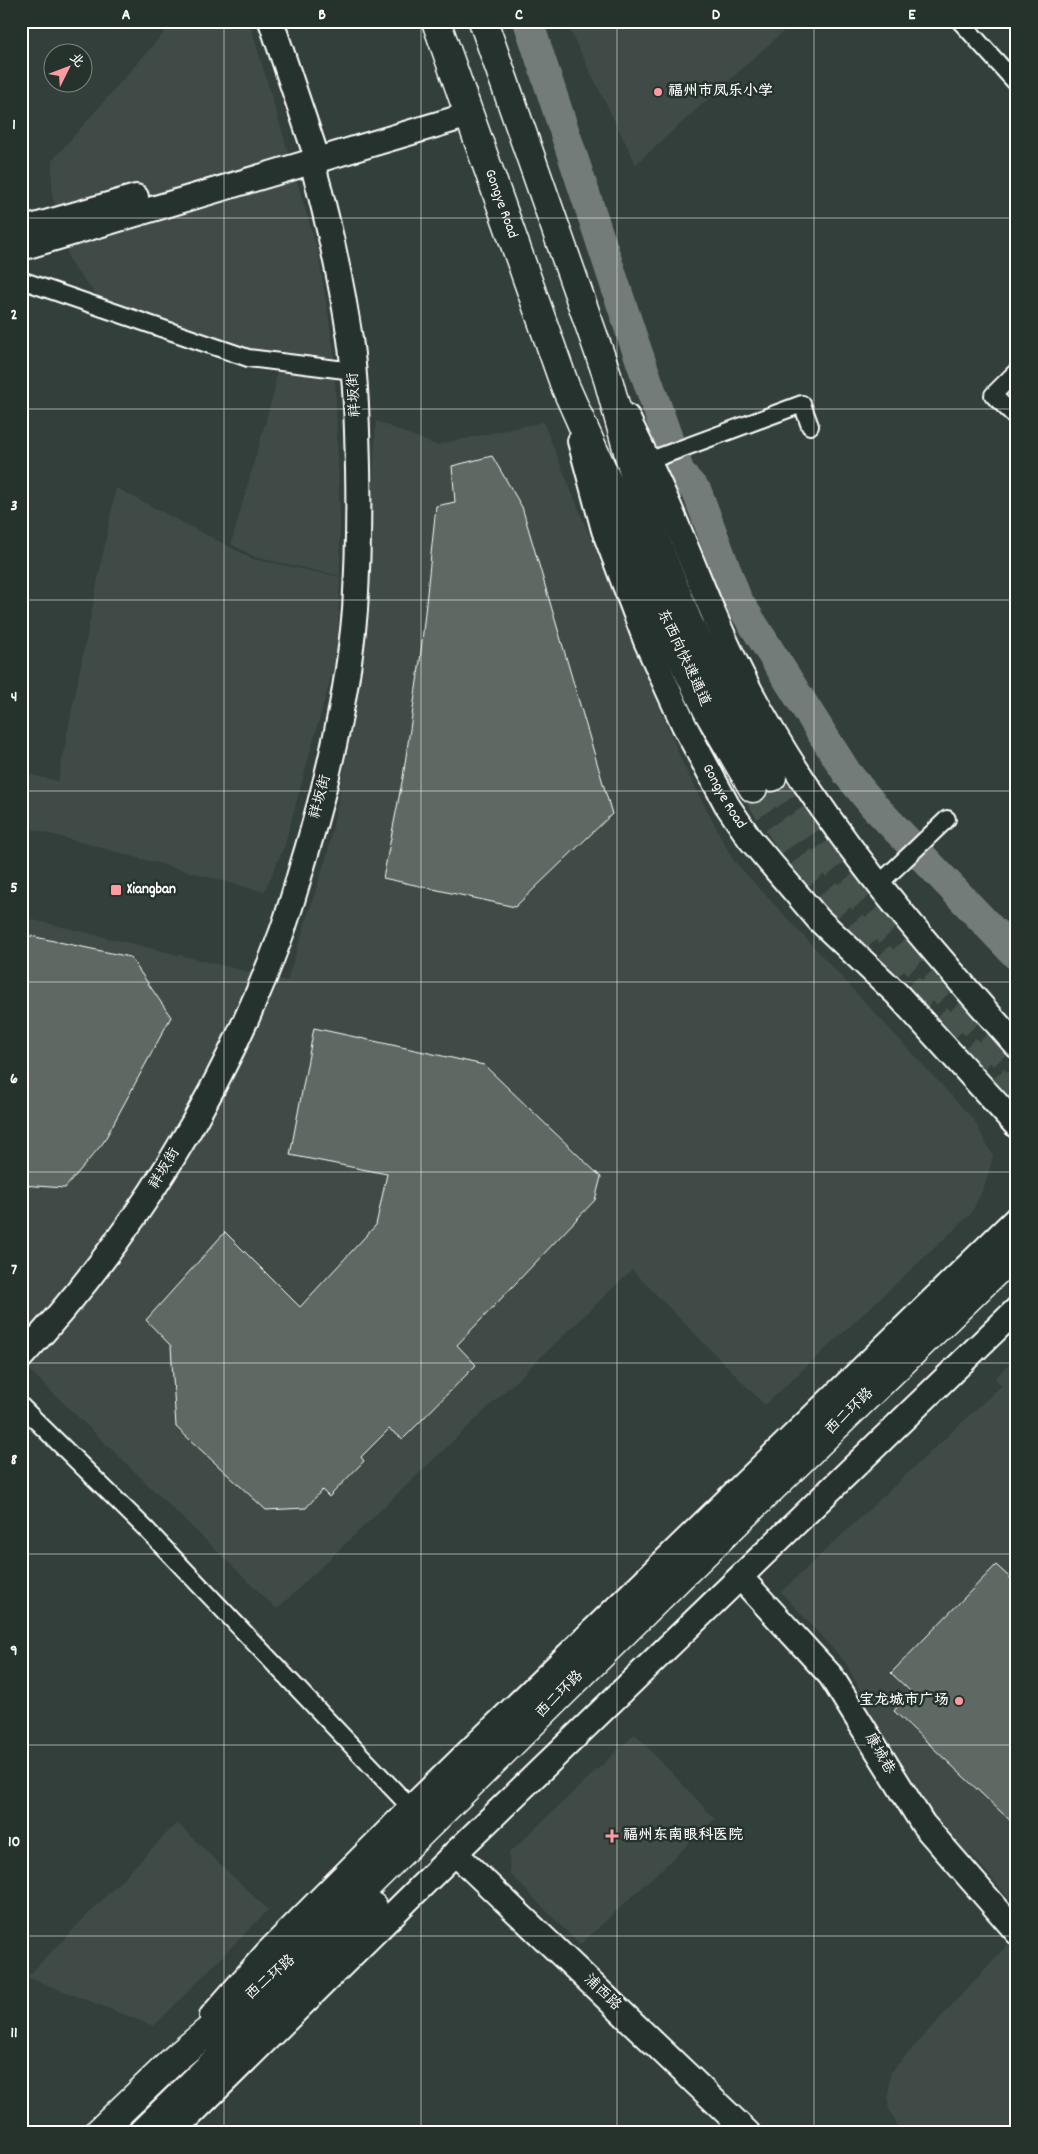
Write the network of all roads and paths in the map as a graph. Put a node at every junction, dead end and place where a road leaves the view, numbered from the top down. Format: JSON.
{"nodes":[{"id":1,"x":271,"y":21,"type":"edge"},
{"id":2,"x":436,"y":21,"type":"edge"},
{"id":3,"x":483,"y":21,"type":"edge"},
{"id":4,"x":960,"y":21,"type":"edge"},
{"id":5,"x":1017,"y":84,"type":"edge"},
{"id":6,"x":466,"y":108,"type":"junction"},
{"id":7,"x":312,"y":154,"type":"junction"},
{"id":8,"x":21,"y":230,"type":"edge"},
{"id":9,"x":21,"y":248,"type":"edge"},
{"id":10,"x":21,"y":280,"type":"edge"},
{"id":11,"x":354,"y":371,"type":"junction"},
{"id":12,"x":1017,"y":371,"type":"edge"},
{"id":13,"x":606,"y":372,"type":"junction"},
{"id":14,"x":565,"y":386,"type":"junction"},
{"id":15,"x":1017,"y":418,"type":"edge"},
{"id":16,"x":810,"y":426,"type":"dead end"},
{"id":17,"x":657,"y":458,"type":"junction"},
{"id":18,"x":636,"y":520,"type":"junction"},
{"id":19,"x":762,"y":782,"type":"tunnel mouth"},
{"id":20,"x":948,"y":818,"type":"dead end"},
{"id":21,"x":879,"y":884,"type":"junction"},
{"id":22,"x":1016,"y":1043,"type":"edge"},
{"id":23,"x":1017,"y":1126,"type":"edge"},
{"id":24,"x":1017,"y":1218,"type":"edge"},
{"id":25,"x":1017,"y":1251,"type":"edge"},
{"id":26,"x":1017,"y":1277,"type":"edge"},
{"id":27,"x":1017,"y":1309,"type":"edge"},
{"id":28,"x":21,"y":1358,"type":"edge"},
{"id":29,"x":21,"y":1406,"type":"edge"},
{"id":30,"x":741,"y":1578,"type":"junction"},
{"id":31,"x":688,"y":1581,"type":"junction"},
{"id":32,"x":411,"y":1808,"type":"junction"},
{"id":33,"x":455,"y":1853,"type":"junction"},
{"id":34,"x":1017,"y":1932,"type":"edge"},
{"id":35,"x":177,"y":2057,"type":"junction"},
{"id":36,"x":98,"y":2133,"type":"edge"},
{"id":37,"x":142,"y":2133,"type":"edge"},
{"id":38,"x":172,"y":2133,"type":"edge"},
{"id":39,"x":748,"y":2133,"type":"edge"}],
"edges":[{"from":1,"to":7,"type":"main road","name":"祥坂街"},
{"from":2,"to":6,"type":"highway","name":"Gongye Road"},
{"from":3,"to":13,"type":"highway"},
{"from":4,"to":5,"type":"street"},
{"from":6,"to":7,"type":"main road"},
{"from":6,"to":14,"type":"highway","name":"Gongye Road"},
{"from":7,"to":8,"type":"main road"},
{"from":7,"to":9,"type":"main road"},
{"from":7,"to":11,"type":"main road","name":"祥坂街"},
{"from":10,"to":11,"type":"street"},
{"from":11,"to":28,"type":"main road","name":"祥坂街"},
{"from":12,"to":15,"type":"street"},
{"from":13,"to":17,"type":"main road"},
{"from":13,"to":18,"type":"highway"},
{"from":14,"to":18,"type":"highway","name":"Gongye Road"},
{"from":14,"to":23,"type":"main road","name":"Gongye Road"},
{"from":16,"to":17,"type":"street"},
{"from":17,"to":21,"type":"main road"},
{"from":18,"to":19,"type":"highway","name":"东西向快速通道"},
{"from":20,"to":21,"type":"street"},
{"from":21,"to":22,"type":"main road"},
{"from":24,"to":32,"type":"main road"},
{"from":25,"to":31,"type":"highway","name":"西二环路"},
{"from":26,"to":31,"type":"highway","name":"西二环路"},
{"from":27,"to":30,"type":"main road"},
{"from":29,"to":32,"type":"street"},
{"from":30,"to":33,"type":"main road"},
{"from":30,"to":34,"type":"main road","name":"康城巷"},
{"from":31,"to":35,"type":"highway","name":"西二环路"},
{"from":31,"to":37,"type":"highway","name":"西二环路"},
{"from":32,"to":35,"type":"main road"},
{"from":33,"to":38,"type":"main road"},
{"from":33,"to":39,"type":"main road","name":"浦西路"},
{"from":35,"to":36,"type":"highway","name":"西二环路"}]}
